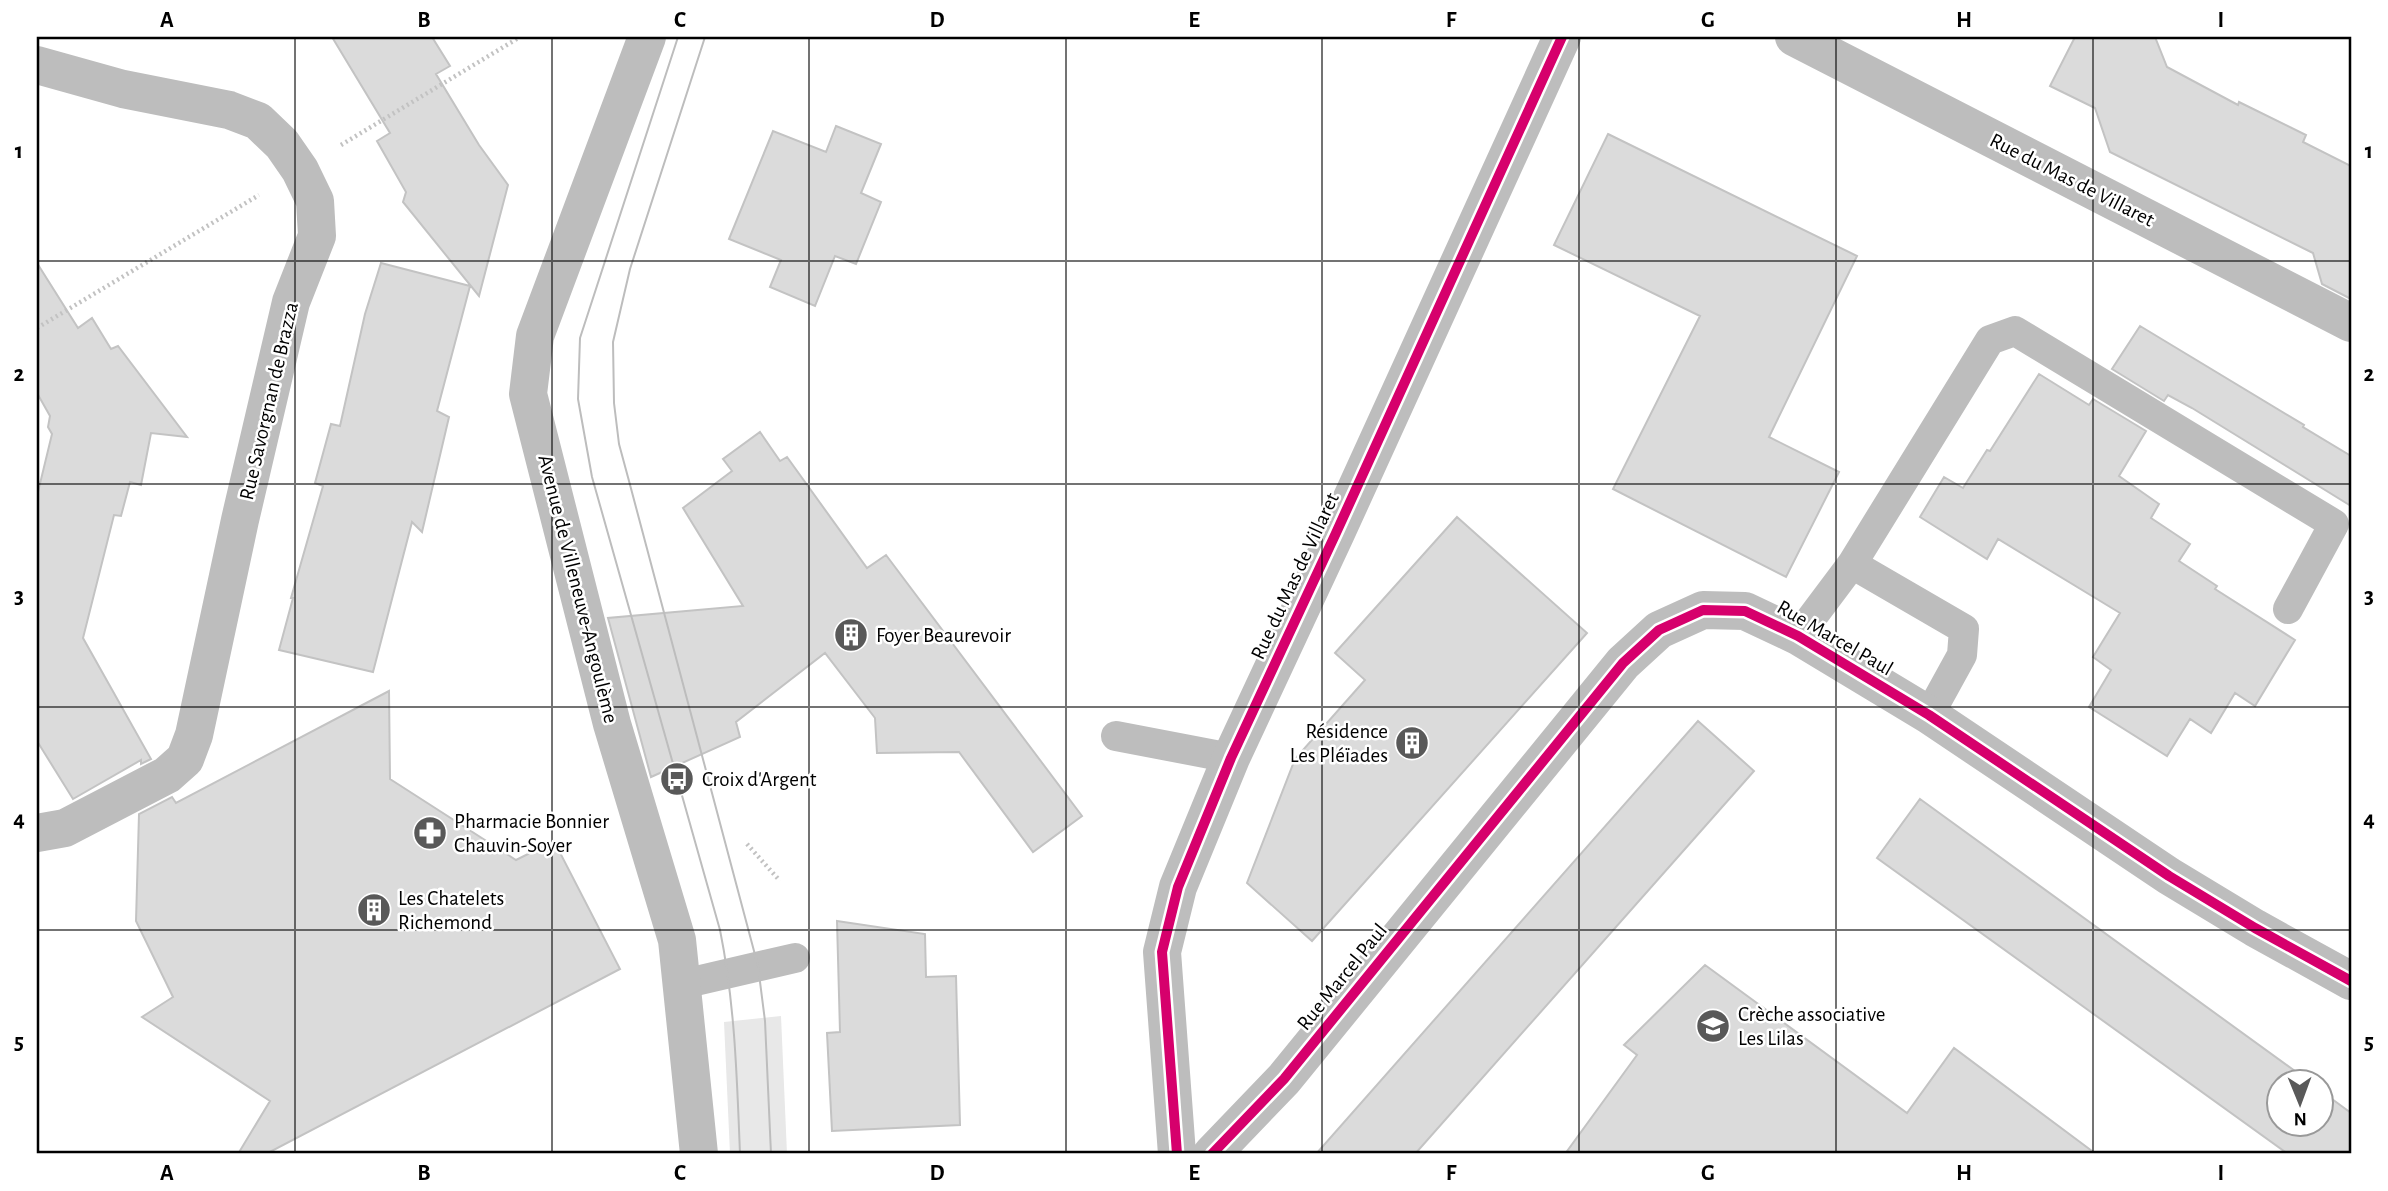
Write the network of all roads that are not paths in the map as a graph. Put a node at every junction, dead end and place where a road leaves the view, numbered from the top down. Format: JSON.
{"nodes":[{"id":1,"x":647,"y":37,"type":"edge"},
{"id":2,"x":1562,"y":37,"type":"edge"},
{"id":3,"x":1794,"y":37,"type":"edge"},
{"id":4,"x":37,"y":65,"type":"edge"},
{"id":5,"x":2351,"y":323,"type":"edge"},
{"id":6,"x":1852,"y":564,"type":"junction"},
{"id":7,"x":2288,"y":610,"type":"dead end"},
{"id":8,"x":1798,"y":636,"type":"junction"},
{"id":9,"x":1929,"y":715,"type":"junction"},
{"id":10,"x":1116,"y":736,"type":"dead end"},
{"id":11,"x":1231,"y":758,"type":"junction"},
{"id":12,"x":37,"y":833,"type":"edge"},
{"id":13,"x":795,"y":958,"type":"dead end"},
{"id":14,"x":2351,"y":981,"type":"edge"},
{"id":15,"x":683,"y":985,"type":"junction"},
{"id":16,"x":699,"y":1154,"type":"edge"},
{"id":17,"x":1177,"y":1154,"type":"edge"},
{"id":18,"x":1212,"y":1154,"type":"edge"}],
"edges":[{"from":1,"to":15,"type":"street","name":"Avenue de Villeneuve-Angoulème"},
{"from":2,"to":11,"type":"street","name":"Rue du Mas de Villaret"},
{"from":3,"to":5,"type":"street","name":"Rue du Mas de Villaret"},
{"from":4,"to":12,"type":"street","name":"Rue Savorgnan de Brazza"},
{"from":6,"to":7,"type":"lane"},
{"from":6,"to":8,"type":"lane"},
{"from":6,"to":9,"type":"lane"},
{"from":8,"to":9,"type":"street","name":"Rue Marcel Paul"},
{"from":8,"to":18,"type":"street","name":"Rue Marcel Paul"},
{"from":9,"to":14,"type":"street","name":"Rue Marcel Paul"},
{"from":10,"to":11,"type":"lane"},
{"from":11,"to":17,"type":"street","name":"Rue du Mas de Villaret"},
{"from":13,"to":15,"type":"lane"},
{"from":15,"to":16,"type":"street","name":"Avenue de Villeneuve-Angoulème"}]}
